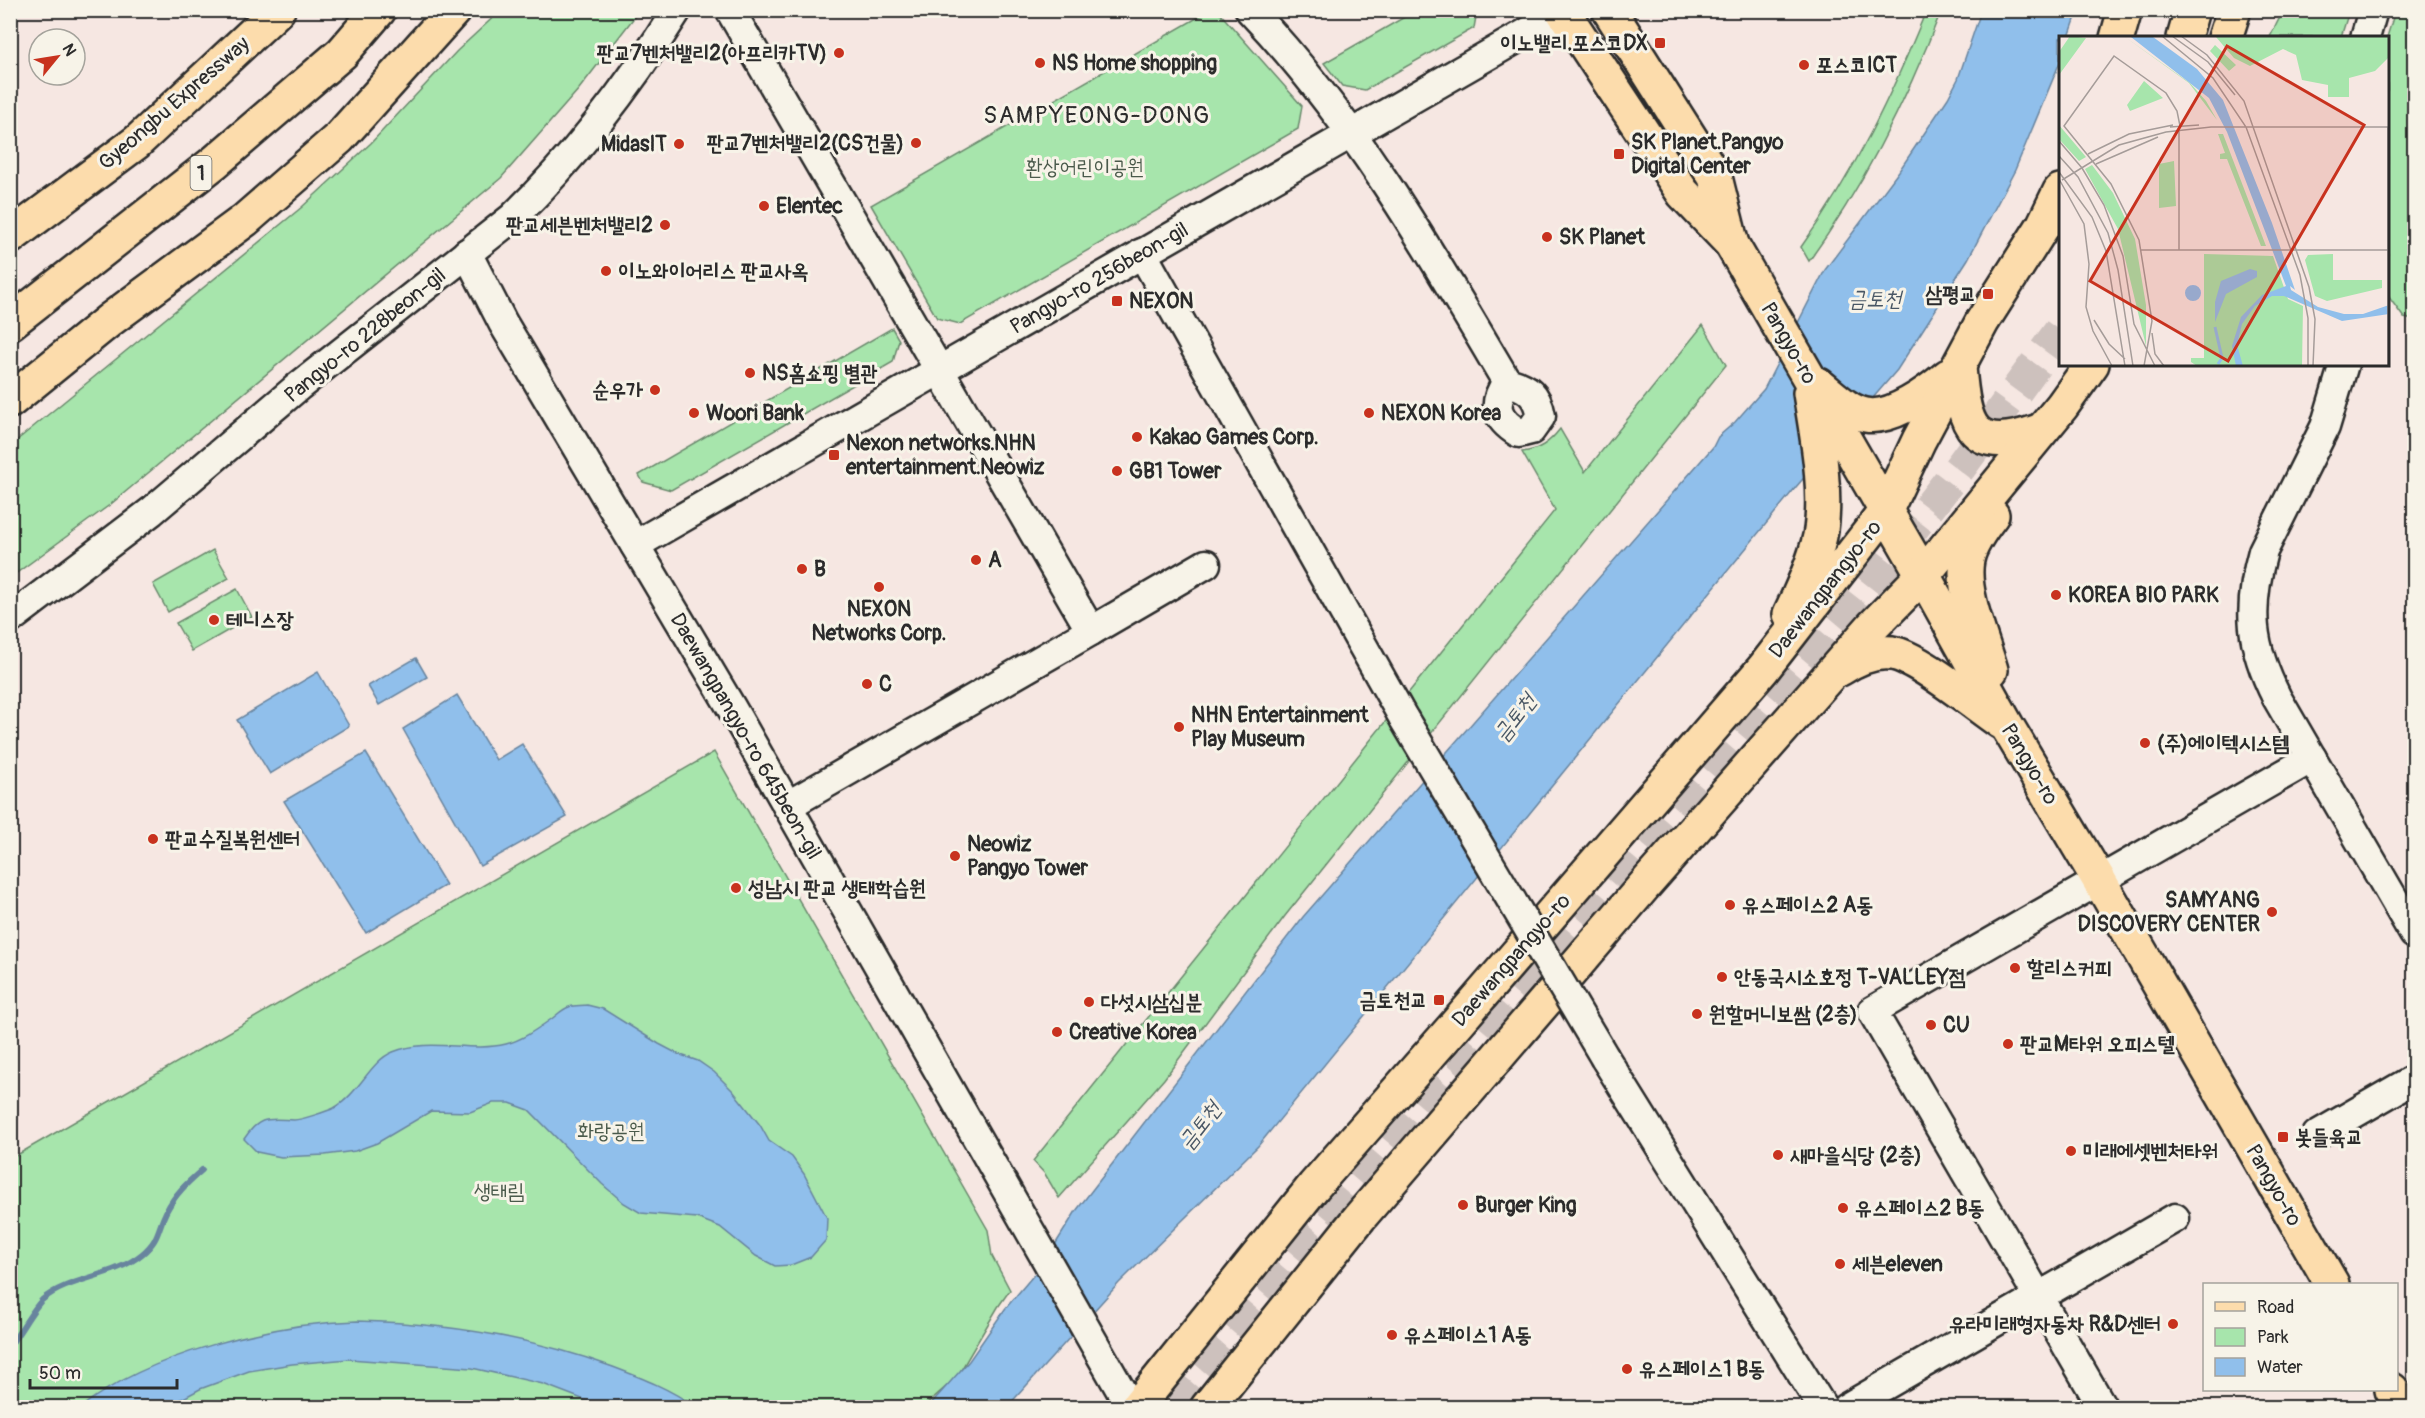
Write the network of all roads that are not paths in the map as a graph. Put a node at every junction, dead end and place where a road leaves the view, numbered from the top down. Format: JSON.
{"nodes":[{"id":1,"x":278,"y":10,"type":"edge"},
{"id":2,"x":378,"y":10,"type":"edge"},
{"id":3,"x":454,"y":10,"type":"edge"},
{"id":4,"x":678,"y":10,"type":"edge"},
{"id":5,"x":730,"y":10,"type":"edge"},
{"id":6,"x":1250,"y":10,"type":"edge"},
{"id":7,"x":1609,"y":10,"type":"edge"},
{"id":8,"x":2125,"y":10,"type":"edge"},
{"id":9,"x":2192,"y":10,"type":"edge"},
{"id":10,"x":2234,"y":10,"type":"edge"},
{"id":11,"x":2373,"y":10,"type":"edge"},
{"id":12,"x":1563,"y":11,"type":"edge"},
{"id":13,"x":2118,"y":36,"type":"edge"},
{"id":14,"x":2185,"y":36,"type":"edge"},
{"id":15,"x":2226,"y":36,"type":"edge"},
{"id":16,"x":2366,"y":36,"type":"edge"},
{"id":17,"x":1352,"y":132,"type":"junction"},
{"id":18,"x":2059,"y":195,"type":"edge"},
{"id":19,"x":10,"y":237,"type":"edge"},
{"id":20,"x":1731,"y":243,"type":"junction"},
{"id":21,"x":467,"y":253,"type":"junction"},
{"id":22,"x":1142,"y":253,"type":"junction"},
{"id":23,"x":10,"y":323,"type":"edge"},
{"id":24,"x":2091,"y":366,"type":"edge"},
{"id":25,"x":2343,"y":366,"type":"edge"},
{"id":26,"x":1959,"y":367,"type":"junction"},
{"id":27,"x":940,"y":370,"type":"junction"},
{"id":28,"x":1808,"y":376,"type":"junction"},
{"id":29,"x":1507,"y":382,"type":"dead end"},
{"id":30,"x":10,"y":400,"type":"edge"},
{"id":31,"x":2039,"y":431,"type":"junction"},
{"id":32,"x":1885,"y":512,"type":"junction"},
{"id":33,"x":635,"y":545,"type":"junction"},
{"id":34,"x":1206,"y":564,"type":"dead end"},
{"id":35,"x":1923,"y":575,"type":"junction"},
{"id":36,"x":10,"y":619,"type":"edge"},
{"id":37,"x":1091,"y":631,"type":"junction"},
{"id":38,"x":1763,"y":669,"type":"junction"},
{"id":39,"x":1828,"y":676,"type":"junction"},
{"id":40,"x":2007,"y":726,"type":"junction"},
{"id":41,"x":2312,"y":758,"type":"junction"},
{"id":42,"x":787,"y":806,"type":"junction"},
{"id":43,"x":2099,"y":880,"type":"junction"},
{"id":44,"x":2415,"y":934,"type":"edge"},
{"id":45,"x":2415,"y":1079,"type":"edge"},
{"id":46,"x":2317,"y":1135,"type":"dead end"},
{"id":47,"x":2175,"y":1218,"type":"dead end"},
{"id":48,"x":2331,"y":1283,"type":"edge"},
{"id":49,"x":2393,"y":1391,"type":"edge"},
{"id":50,"x":1131,"y":1407,"type":"edge"},
{"id":51,"x":1136,"y":1407,"type":"edge"},
{"id":52,"x":1207,"y":1407,"type":"edge"},
{"id":53,"x":1823,"y":1407,"type":"edge"},
{"id":54,"x":1846,"y":1407,"type":"edge"},
{"id":55,"x":2103,"y":1407,"type":"edge"},
{"id":56,"x":2403,"y":1407,"type":"edge"}],
"edges":[{"from":1,"to":19,"type":"main road","name":"Gyeongbu Expressway"},
{"from":2,"to":23,"type":"main road","number":"1"},
{"from":3,"to":30,"type":"main road"},
{"from":4,"to":21,"type":"street","name":"Pangyo-ro 228beon-gil"},
{"from":5,"to":27,"type":"street"},
{"from":6,"to":17,"type":"street"},
{"from":7,"to":20,"type":"main road","name":"Pangyo-ro"},
{"from":8,"to":13,"type":"main road"},
{"from":9,"to":14,"type":"main road"},
{"from":10,"to":15,"type":"main road"},
{"from":11,"to":16,"type":"street"},
{"from":12,"to":17,"type":"street","name":"Pangyo-ro 256beon-gil"},
{"from":12,"to":20,"type":"main road","name":"Pangyo-ro"},
{"from":17,"to":22,"type":"street","name":"Pangyo-ro 256beon-gil"},
{"from":17,"to":29,"type":"street"},
{"from":18,"to":26,"type":"main road","name":"Daewangpangyo-ro"},
{"from":20,"to":28,"type":"main road","name":"Pangyo-ro"},
{"from":21,"to":33,"type":"street","name":"Daewangpangyo-ro 645beon-gil"},
{"from":21,"to":36,"type":"street","name":"Pangyo-ro 228beon-gil"},
{"from":22,"to":27,"type":"street","name":"Pangyo-ro 256beon-gil"},
{"from":22,"to":53,"type":"street","bridge":true},
{"from":24,"to":31,"type":"main road"},
{"from":25,"to":41,"type":"street"},
{"from":26,"to":28,"type":"main road"},
{"from":26,"to":31,"type":"main road"},
{"from":26,"to":32,"type":"main road","name":"Daewangpangyo-ro"},
{"from":27,"to":33,"type":"street","name":"Pangyo-ro 256beon-gil"},
{"from":27,"to":37,"type":"street"},
{"from":28,"to":32,"type":"main road","name":"Pangyo-ro"},
{"from":28,"to":38,"type":"main road"},
{"from":31,"to":35,"type":"main road"},
{"from":31,"to":40,"type":"main road"},
{"from":32,"to":35,"type":"main road","name":"Pangyo-ro"},
{"from":32,"to":38,"type":"main road","name":"Daewangpangyo-ro"},
{"from":33,"to":42,"type":"street","name":"Daewangpangyo-ro 645beon-gil"},
{"from":34,"to":37,"type":"street"},
{"from":35,"to":39,"type":"main road"},
{"from":35,"to":40,"type":"main road","name":"Pangyo-ro"},
{"from":37,"to":42,"type":"street"},
{"from":38,"to":51,"type":"main road","name":"Daewangpangyo-ro"},
{"from":39,"to":40,"type":"main road"},
{"from":39,"to":52,"type":"main road"},
{"from":40,"to":43,"type":"main road","name":"Pangyo-ro"},
{"from":41,"to":43,"type":"street"},
{"from":41,"to":44,"type":"street"},
{"from":42,"to":50,"type":"street","name":"Daewangpangyo-ro 645beon-gil"},
{"from":43,"to":48,"type":"main road","name":"Pangyo-ro"},
{"from":43,"to":55,"type":"street"},
{"from":45,"to":46,"type":"street"},
{"from":47,"to":54,"type":"street"},
{"from":49,"to":56,"type":"main road"}]}
